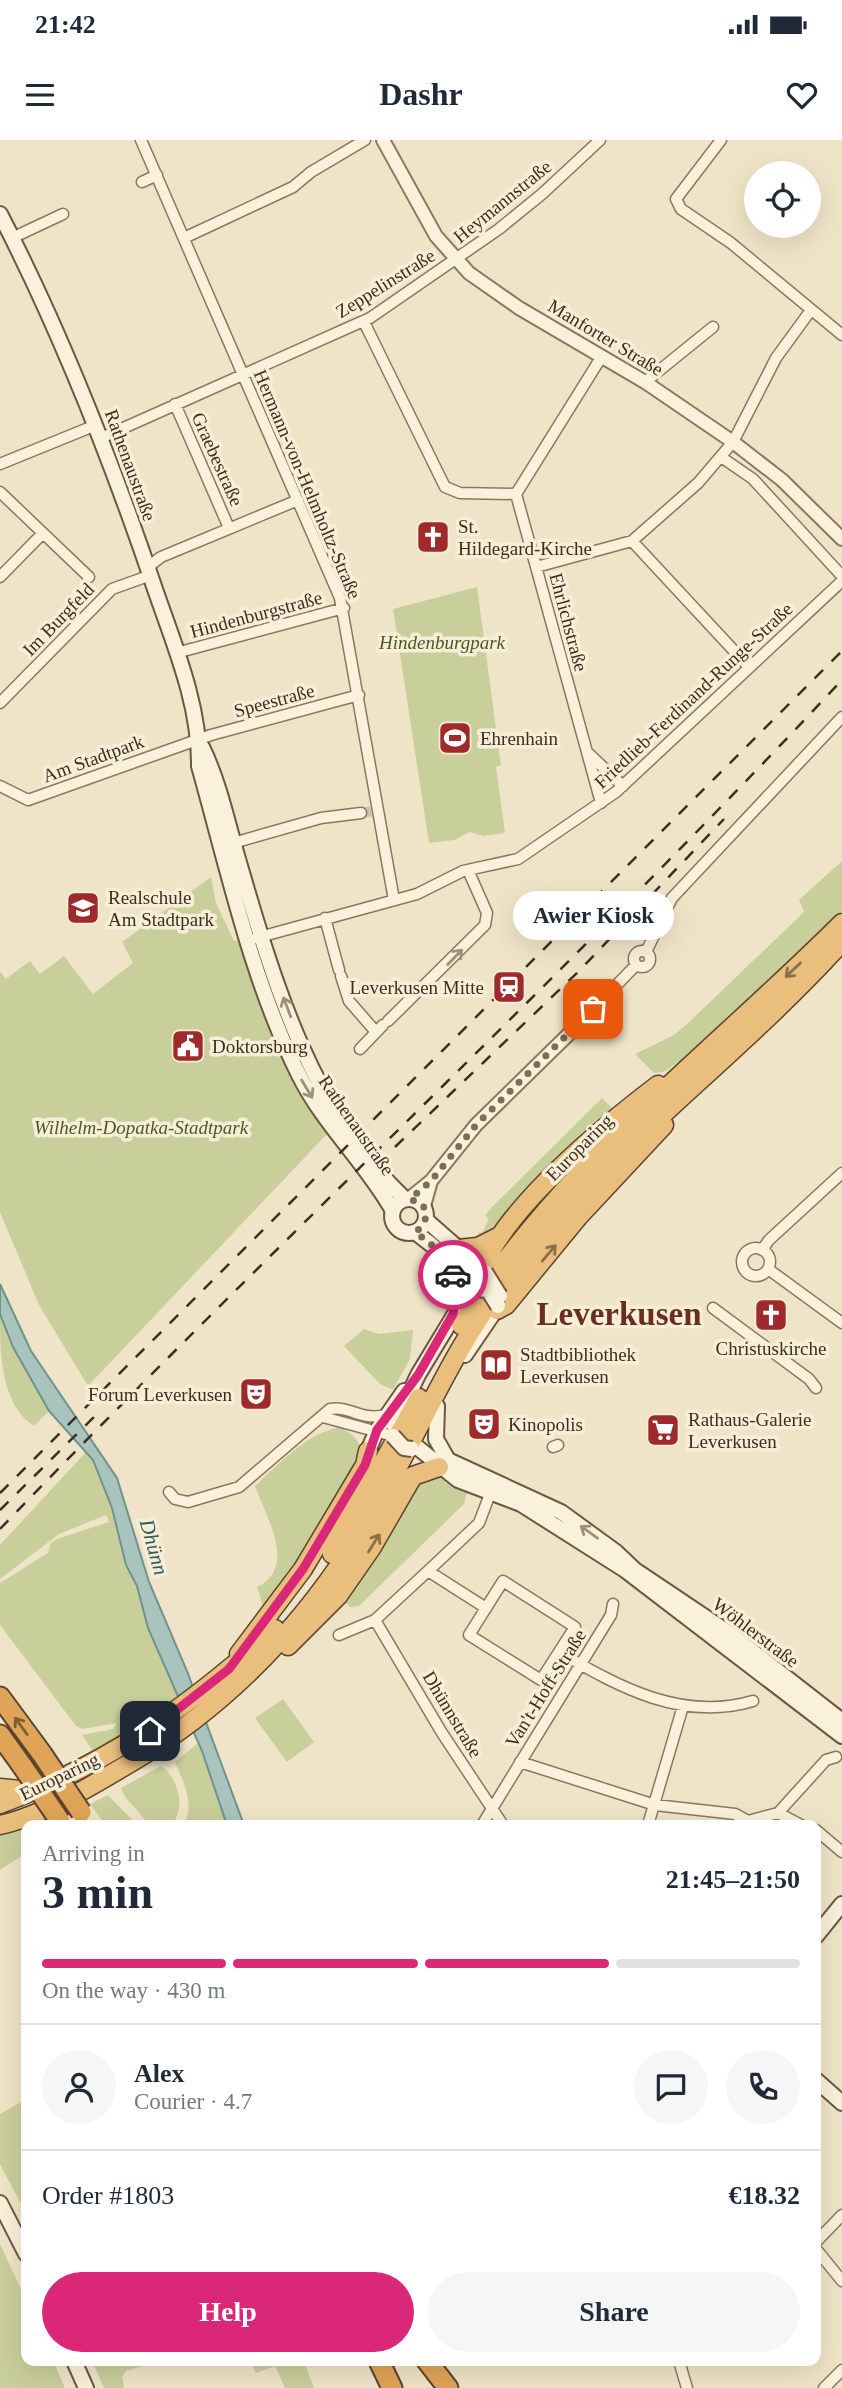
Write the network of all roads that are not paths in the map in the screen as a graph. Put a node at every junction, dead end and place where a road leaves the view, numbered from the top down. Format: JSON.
{"nodes":[{"id":1,"x":141,"y":140,"type":"edge"},
{"id":2,"x":365,"y":140,"type":"edge"},
{"id":3,"x":383,"y":140,"type":"edge"},
{"id":4,"x":600,"y":140,"type":"edge"},
{"id":5,"x":721,"y":140,"type":"edge"},
{"id":6,"x":157,"y":175,"type":"junction"},
{"id":7,"x":142,"y":182,"type":"dead end"},
{"id":8,"x":0,"y":214,"type":"edge"},
{"id":9,"x":63,"y":214,"type":"dead end"},
{"id":10,"x":184,"y":237,"type":"junction"},
{"id":11,"x":12,"y":238,"type":"junction"},
{"id":12,"x":456,"y":259,"type":"junction"},
{"id":13,"x":811,"y":310,"type":"junction"},
{"id":14,"x":364,"y":322,"type":"junction"},
{"id":15,"x":713,"y":327,"type":"dead end"},
{"id":16,"x":842,"y":335,"type":"edge"},
{"id":17,"x":602,"y":356,"type":"junction"},
{"id":18,"x":243,"y":375,"type":"junction"},
{"id":19,"x":645,"y":382,"type":"junction"},
{"id":20,"x":175,"y":404,"type":"junction"},
{"id":21,"x":99,"y":431,"type":"junction"},
{"id":22,"x":733,"y":442,"type":"junction"},
{"id":23,"x":721,"y":457,"type":"junction"},
{"id":24,"x":0,"y":464,"type":"edge"},
{"id":25,"x":0,"y":492,"type":"edge"},
{"id":26,"x":516,"y":494,"type":"junction"},
{"id":27,"x":298,"y":500,"type":"junction"},
{"id":28,"x":229,"y":528,"type":"junction"},
{"id":29,"x":43,"y":533,"type":"junction"},
{"id":30,"x":842,"y":539,"type":"edge"},
{"id":31,"x":632,"y":541,"type":"junction"},
{"id":32,"x":536,"y":566,"type":"junction"},
{"id":33,"x":149,"y":571,"type":"junction"},
{"id":34,"x":89,"y":577,"type":"dead end"},
{"id":35,"x":0,"y":578,"type":"edge"},
{"id":36,"x":842,"y":579,"type":"edge"},
{"id":37,"x":344,"y":608,"type":"junction"},
{"id":38,"x":176,"y":653,"type":"junction"},
{"id":39,"x":749,"y":667,"type":"junction"},
{"id":40,"x":359,"y":695,"type":"junction"},
{"id":41,"x":0,"y":703,"type":"edge"},
{"id":42,"x":842,"y":717,"type":"edge"},
{"id":43,"x":199,"y":739,"type":"junction"},
{"id":44,"x":587,"y":752,"type":"junction"},
{"id":45,"x":0,"y":786,"type":"edge"},
{"id":46,"x":623,"y":786,"type":"junction"},
{"id":47,"x":601,"y":803,"type":"junction"},
{"id":48,"x":360,"y":813,"type":"tunnel mouth"},
{"id":49,"x":233,"y":843,"type":"junction"},
{"id":50,"x":468,"y":870,"type":"junction"},
{"id":51,"x":394,"y":900,"type":"junction"},
{"id":52,"x":325,"y":918,"type":"junction"},
{"id":53,"x":842,"y":923,"type":"edge"},
{"id":54,"x":256,"y":938,"type":"junction"},
{"id":55,"x":842,"y":942,"type":"edge"},
{"id":56,"x":382,"y":1026,"type":"junction"},
{"id":57,"x":574,"y":1029,"type":"joint"},
{"id":58,"x":725,"y":1034,"type":"junction"},
{"id":59,"x":360,"y":1049,"type":"dead end"},
{"id":60,"x":711,"y":1068,"type":"junction"},
{"id":61,"x":842,"y":1173,"type":"edge"},
{"id":62,"x":431,"y":1181,"type":"junction"},
{"id":63,"x":407,"y":1199,"type":"junction"},
{"id":64,"x":393,"y":1210,"type":"junction"},
{"id":65,"x":425,"y":1213,"type":"junction"},
{"id":66,"x":415,"y":1232,"type":"junction"},
{"id":67,"x":498,"y":1237,"type":"junction"},
{"id":68,"x":762,"y":1250,"type":"junction"},
{"id":69,"x":449,"y":1251,"type":"junction"},
{"id":70,"x":768,"y":1269,"type":"junction"},
{"id":71,"x":483,"y":1271,"type":"junction"},
{"id":72,"x":469,"y":1291,"type":"junction"},
{"id":73,"x":499,"y":1306,"type":"junction"},
{"id":74,"x":713,"y":1308,"type":"dead end"},
{"id":75,"x":453,"y":1314,"type":"junction"},
{"id":76,"x":842,"y":1322,"type":"edge"},
{"id":77,"x":816,"y":1388,"type":"dead end"},
{"id":78,"x":437,"y":1406,"type":"junction"},
{"id":79,"x":394,"y":1414,"type":"junction"},
{"id":80,"x":323,"y":1417,"type":"junction"},
{"id":81,"x":344,"y":1423,"type":"junction"},
{"id":82,"x":377,"y":1446,"type":"junction"},
{"id":83,"x":413,"y":1452,"type":"junction"},
{"id":84,"x":439,"y":1466,"type":"junction"},
{"id":85,"x":508,"y":1484,"type":"junction"},
{"id":86,"x":405,"y":1487,"type":"junction"},
{"id":87,"x":169,"y":1492,"type":"dead end"},
{"id":88,"x":490,"y":1494,"type":"junction"},
{"id":89,"x":610,"y":1555,"type":"junction"},
{"id":90,"x":428,"y":1570,"type":"junction"},
{"id":91,"x":613,"y":1604,"type":"dead end"},
{"id":92,"x":486,"y":1608,"type":"junction"},
{"id":93,"x":374,"y":1620,"type":"junction"},
{"id":94,"x":339,"y":1635,"type":"dead end"},
{"id":95,"x":559,"y":1652,"type":"junction"},
{"id":96,"x":579,"y":1664,"type":"junction"},
{"id":97,"x":229,"y":1669,"type":"junction"},
{"id":98,"x":233,"y":1690,"type":"junction"},
{"id":99,"x":0,"y":1697,"type":"edge"},
{"id":100,"x":753,"y":1701,"type":"dead end"},
{"id":101,"x":683,"y":1706,"type":"junction"},
{"id":102,"x":842,"y":1721,"type":"edge"},
{"id":103,"x":0,"y":1735,"type":"edge"},
{"id":104,"x":842,"y":1736,"type":"edge"},
{"id":105,"x":836,"y":1757,"type":"dead end"},
{"id":106,"x":520,"y":1762,"type":"junction"},
{"id":107,"x":0,"y":1788,"type":"edge"},
{"id":108,"x":34,"y":1792,"type":"junction"},
{"id":109,"x":0,"y":1804,"type":"edge"},
{"id":110,"x":655,"y":1805,"type":"junction"},
{"id":111,"x":491,"y":1810,"type":"junction"},
{"id":112,"x":778,"y":1813,"type":"junction"},
{"id":113,"x":86,"y":1818,"type":"edge"},
{"id":114,"x":59,"y":1820,"type":"edge"},
{"id":115,"x":485,"y":1820,"type":"edge"},
{"id":116,"x":499,"y":1820,"type":"edge"},
{"id":117,"x":650,"y":1820,"type":"edge"},
{"id":118,"x":744,"y":1820,"type":"edge"},
{"id":119,"x":757,"y":1820,"type":"edge"},
{"id":120,"x":791,"y":1820,"type":"edge"},
{"id":121,"x":3,"y":1825,"type":"edge"},
{"id":122,"x":821,"y":1834,"type":"edge"},
{"id":123,"x":842,"y":1852,"type":"edge"},
{"id":124,"x":842,"y":1897,"type":"edge"},
{"id":125,"x":842,"y":1904,"type":"edge"},
{"id":126,"x":821,"y":1920,"type":"edge"},
{"id":127,"x":821,"y":1930,"type":"edge"},
{"id":128,"x":821,"y":2084,"type":"edge"},
{"id":129,"x":821,"y":2094,"type":"edge"},
{"id":130,"x":840,"y":2101,"type":"edge"},
{"id":131,"x":0,"y":2203,"type":"edge"},
{"id":132,"x":842,"y":2215,"type":"edge"},
{"id":133,"x":821,"y":2237,"type":"edge"},
{"id":134,"x":21,"y":2244,"type":"edge"},
{"id":135,"x":821,"y":2255,"type":"edge"},
{"id":136,"x":842,"y":2281,"type":"edge"},
{"id":137,"x":76,"y":2366,"type":"edge"},
{"id":138,"x":384,"y":2366,"type":"edge"},
{"id":139,"x":430,"y":2366,"type":"edge"},
{"id":140,"x":681,"y":2366,"type":"edge"},
{"id":141,"x":842,"y":2370,"type":"edge"},
{"id":142,"x":396,"y":2379,"type":"edge"},
{"id":143,"x":86,"y":2388,"type":"edge"},
{"id":144,"x":448,"y":2388,"type":"edge"},
{"id":145,"x":687,"y":2388,"type":"edge"},
{"id":146,"x":824,"y":2388,"type":"edge"}],
"edges":[{"from":1,"to":6,"type":"street","name":"Hermann-von-Helmholtz-Straße"},
{"from":2,"to":10,"type":"street"},
{"from":3,"to":12,"type":"street","name":"Manforter Straße"},
{"from":4,"to":12,"type":"street","name":"Heymannstraße"},
{"from":5,"to":13,"type":"street"},
{"from":6,"to":7,"type":"street"},
{"from":6,"to":10,"type":"street","name":"Hermann-von-Helmholtz-Straße"},
{"from":8,"to":11,"type":"main road","name":"Rathenaustraße"},
{"from":9,"to":11,"type":"street"},
{"from":10,"to":18,"type":"street","name":"Hermann-von-Helmholtz-Straße"},
{"from":11,"to":21,"type":"main road","name":"Rathenaustraße"},
{"from":12,"to":14,"type":"street","name":"Zeppelinstraße"},
{"from":12,"to":17,"type":"street","name":"Manforter Straße"},
{"from":13,"to":16,"type":"street"},
{"from":13,"to":22,"type":"street"},
{"from":14,"to":18,"type":"street","name":"Zeppelinstraße"},
{"from":14,"to":26,"type":"street"},
{"from":15,"to":19,"type":"street"},
{"from":17,"to":19,"type":"street","name":"Manforter Straße"},
{"from":17,"to":26,"type":"street"},
{"from":18,"to":20,"type":"street","name":"Zeppelinstraße"},
{"from":18,"to":27,"type":"street","name":"Hermann-von-Helmholtz-Straße"},
{"from":19,"to":22,"type":"street","name":"Manforter Straße"},
{"from":20,"to":21,"type":"street","name":"Zeppelinstraße"},
{"from":20,"to":28,"type":"street","name":"Graebestraße"},
{"from":21,"to":24,"type":"street","name":"Zeppelinstraße"},
{"from":21,"to":33,"type":"main road","name":"Rathenaustraße"},
{"from":22,"to":23,"type":"street"},
{"from":22,"to":30,"type":"street","name":"Manforter Straße"},
{"from":23,"to":31,"type":"street"},
{"from":23,"to":36,"type":"street"},
{"from":25,"to":29,"type":"street"},
{"from":26,"to":32,"type":"street","name":"Ehrlichstraße"},
{"from":27,"to":28,"type":"street","name":"Im Burgfeld"},
{"from":27,"to":37,"type":"street","name":"Hermann-von-Helmholtz-Straße"},
{"from":28,"to":33,"type":"street","name":"Im Burgfeld"},
{"from":29,"to":34,"type":"street"},
{"from":29,"to":35,"type":"street"},
{"from":31,"to":32,"type":"street"},
{"from":31,"to":39,"type":"street"},
{"from":32,"to":44,"type":"street","name":"Ehrlichstraße"},
{"from":33,"to":38,"type":"main road","name":"Rathenaustraße"},
{"from":33,"to":41,"type":"street","name":"Im Burgfeld"},
{"from":36,"to":39,"type":"street","name":"Friedlieb-Ferdinand-Runge-Straße"},
{"from":37,"to":38,"type":"street","name":"Hindenburgstraße"},
{"from":37,"to":40,"type":"street","name":"Hermann-von-Helmholtz-Straße"},
{"from":38,"to":43,"type":"main road","name":"Rathenaustraße"},
{"from":39,"to":46,"type":"street","name":"Friedlieb-Ferdinand-Runge-Straße"},
{"from":40,"to":43,"type":"street","name":"Speestraße"},
{"from":40,"to":51,"type":"street","name":"Hermann-von-Helmholtz-Straße"},
{"from":42,"to":57,"type":"street"},
{"from":43,"to":45,"type":"street","name":"Am Stadtpark"},
{"from":43,"to":49,"type":"main road","name":"Rathenaustraße"},
{"from":43,"to":54,"type":"main road","name":"Rathenaustraße"},
{"from":44,"to":46,"type":"street"},
{"from":44,"to":47,"type":"street","name":"Ehrlichstraße"},
{"from":46,"to":47,"type":"street","name":"Friedlieb-Ferdinand-Runge-Straße"},
{"from":47,"to":50,"type":"street","name":"Friedlieb-Ferdinand-Runge-Straße"},
{"from":48,"to":49,"type":"street"},
{"from":49,"to":54,"type":"main road","name":"Rathenaustraße"},
{"from":50,"to":51,"type":"street","name":"Friedlieb-Ferdinand-Runge-Straße"},
{"from":56,"to":50,"type":"street","one_way":true},
{"from":51,"to":52,"type":"street","name":"Friedlieb-Ferdinand-Runge-Straße"},
{"from":52,"to":54,"type":"street","name":"Friedlieb-Ferdinand-Runge-Straße"},
{"from":52,"to":56,"type":"street"},
{"from":53,"to":58,"type":"highway","name":"Europaring","one_way":true},
{"from":63,"to":54,"type":"main road","name":"Rathenaustraße","one_way":true},
{"from":54,"to":64,"type":"main road","name":"Rathenaustraße","one_way":true},
{"from":55,"to":60,"type":"highway","name":"Europaring"},
{"from":56,"to":59,"type":"street"},
{"from":57,"to":62,"type":"street"},
{"from":58,"to":67,"type":"highway"},
{"from":58,"to":97,"type":"highway","name":"Europaring"},
{"from":73,"to":60,"type":"highway","one_way":true},
{"from":60,"to":98,"type":"highway","name":"Europaring"},
{"from":61,"to":68,"type":"street"},
{"from":62,"to":63,"type":"street"},
{"from":62,"to":65,"type":"street"},
{"from":63,"to":64,"type":"main road"},
{"from":63,"to":65,"type":"main road","name":"Rathenaustraße"},
{"from":64,"to":66,"type":"main road","name":"Rathenaustraße"},
{"from":65,"to":66,"type":"main road"},
{"from":65,"to":69,"type":"main road"},
{"from":66,"to":69,"type":"main road"},
{"from":67,"to":69,"type":"highway"},
{"from":67,"to":71,"type":"highway"},
{"from":68,"to":70,"type":"street"},
{"from":68,"to":70,"type":"street"},
{"from":69,"to":71,"type":"main road"},
{"from":69,"to":72,"type":"main road"},
{"from":69,"to":75,"type":"main road"},
{"from":70,"to":76,"type":"street"},
{"from":71,"to":72,"type":"main road"},
{"from":71,"to":73,"type":"main road","bridge":true},
{"from":72,"to":73,"type":"main road","bridge":true},
{"from":72,"to":75,"type":"main road"},
{"from":73,"to":78,"type":"main road"},
{"from":74,"to":77,"type":"street"},
{"from":75,"to":79,"type":"main road"},
{"from":78,"to":83,"type":"main road"},
{"from":78,"to":85,"type":"main road","name":"Wöhlerstraße"},
{"from":79,"to":80,"type":"street"},
{"from":79,"to":82,"type":"main road"},
{"from":80,"to":81,"type":"street"},
{"from":80,"to":87,"type":"street"},
{"from":81,"to":82,"type":"street"},
{"from":81,"to":82,"type":"street"},
{"from":82,"to":83,"type":"main road","bridge":true},
{"from":82,"to":97,"type":"highway"},
{"from":83,"to":84,"type":"main road","name":"Wöhlerstraße"},
{"from":83,"to":86,"type":"highway"},
{"from":84,"to":85,"type":"main road"},
{"from":84,"to":86,"type":"highway"},
{"from":84,"to":88,"type":"main road","name":"Wöhlerstraße"},
{"from":89,"to":85,"type":"main road","name":"Wöhlerstraße","one_way":true},
{"from":98,"to":86,"type":"highway","one_way":true},
{"from":88,"to":89,"type":"main road","name":"Wöhlerstraße"},
{"from":88,"to":90,"type":"street"},
{"from":89,"to":102,"type":"main road","name":"Wöhlerstraße"},
{"from":89,"to":104,"type":"main road","name":"Wöhlerstraße"},
{"from":90,"to":92,"type":"street"},
{"from":90,"to":93,"type":"street"},
{"from":91,"to":96,"type":"street","name":"Van't-Hoff-Straße"},
{"from":92,"to":95,"type":"street"},
{"from":92,"to":95,"type":"street"},
{"from":93,"to":94,"type":"street"},
{"from":93,"to":111,"type":"street","name":"Dhünnstraße"},
{"from":95,"to":96,"type":"street"},
{"from":96,"to":101,"type":"street"},
{"from":96,"to":106,"type":"street","name":"Van't-Hoff-Straße"},
{"from":97,"to":108,"type":"highway","name":"Europaring"},
{"from":98,"to":121,"type":"highway","name":"Europaring"},
{"from":113,"to":99,"type":"highway","one_way":true,"bridge":true},
{"from":100,"to":101,"type":"street"},
{"from":101,"to":110,"type":"street"},
{"from":103,"to":114,"type":"highway","bridge":true},
{"from":105,"to":112,"type":"street"},
{"from":106,"to":110,"type":"street"},
{"from":106,"to":111,"type":"street","name":"Van't-Hoff-Straße"},
{"from":107,"to":108,"type":"highway"},
{"from":108,"to":109,"type":"highway","name":"Europaring"},
{"from":110,"to":117,"type":"street"},
{"from":110,"to":118,"type":"street"},
{"from":111,"to":115,"type":"street","name":"Van't-Hoff-Straße"},
{"from":111,"to":116,"type":"street","name":"Dhünnstraße"},
{"from":112,"to":119,"type":"street"},
{"from":112,"to":120,"type":"street"},
{"from":122,"to":123,"type":"street"},
{"from":124,"to":126,"type":"main road"},
{"from":125,"to":127,"type":"main road"},
{"from":128,"to":130,"type":"main road"},
{"from":129,"to":130,"type":"main road"},
{"from":131,"to":134,"type":"main road"},
{"from":132,"to":133,"type":"street"},
{"from":135,"to":136,"type":"street"},
{"from":137,"to":143,"type":"main road"},
{"from":138,"to":142,"type":"highway"},
{"from":139,"to":144,"type":"highway"},
{"from":140,"to":145,"type":"street"},
{"from":141,"to":146,"type":"street"}]}
